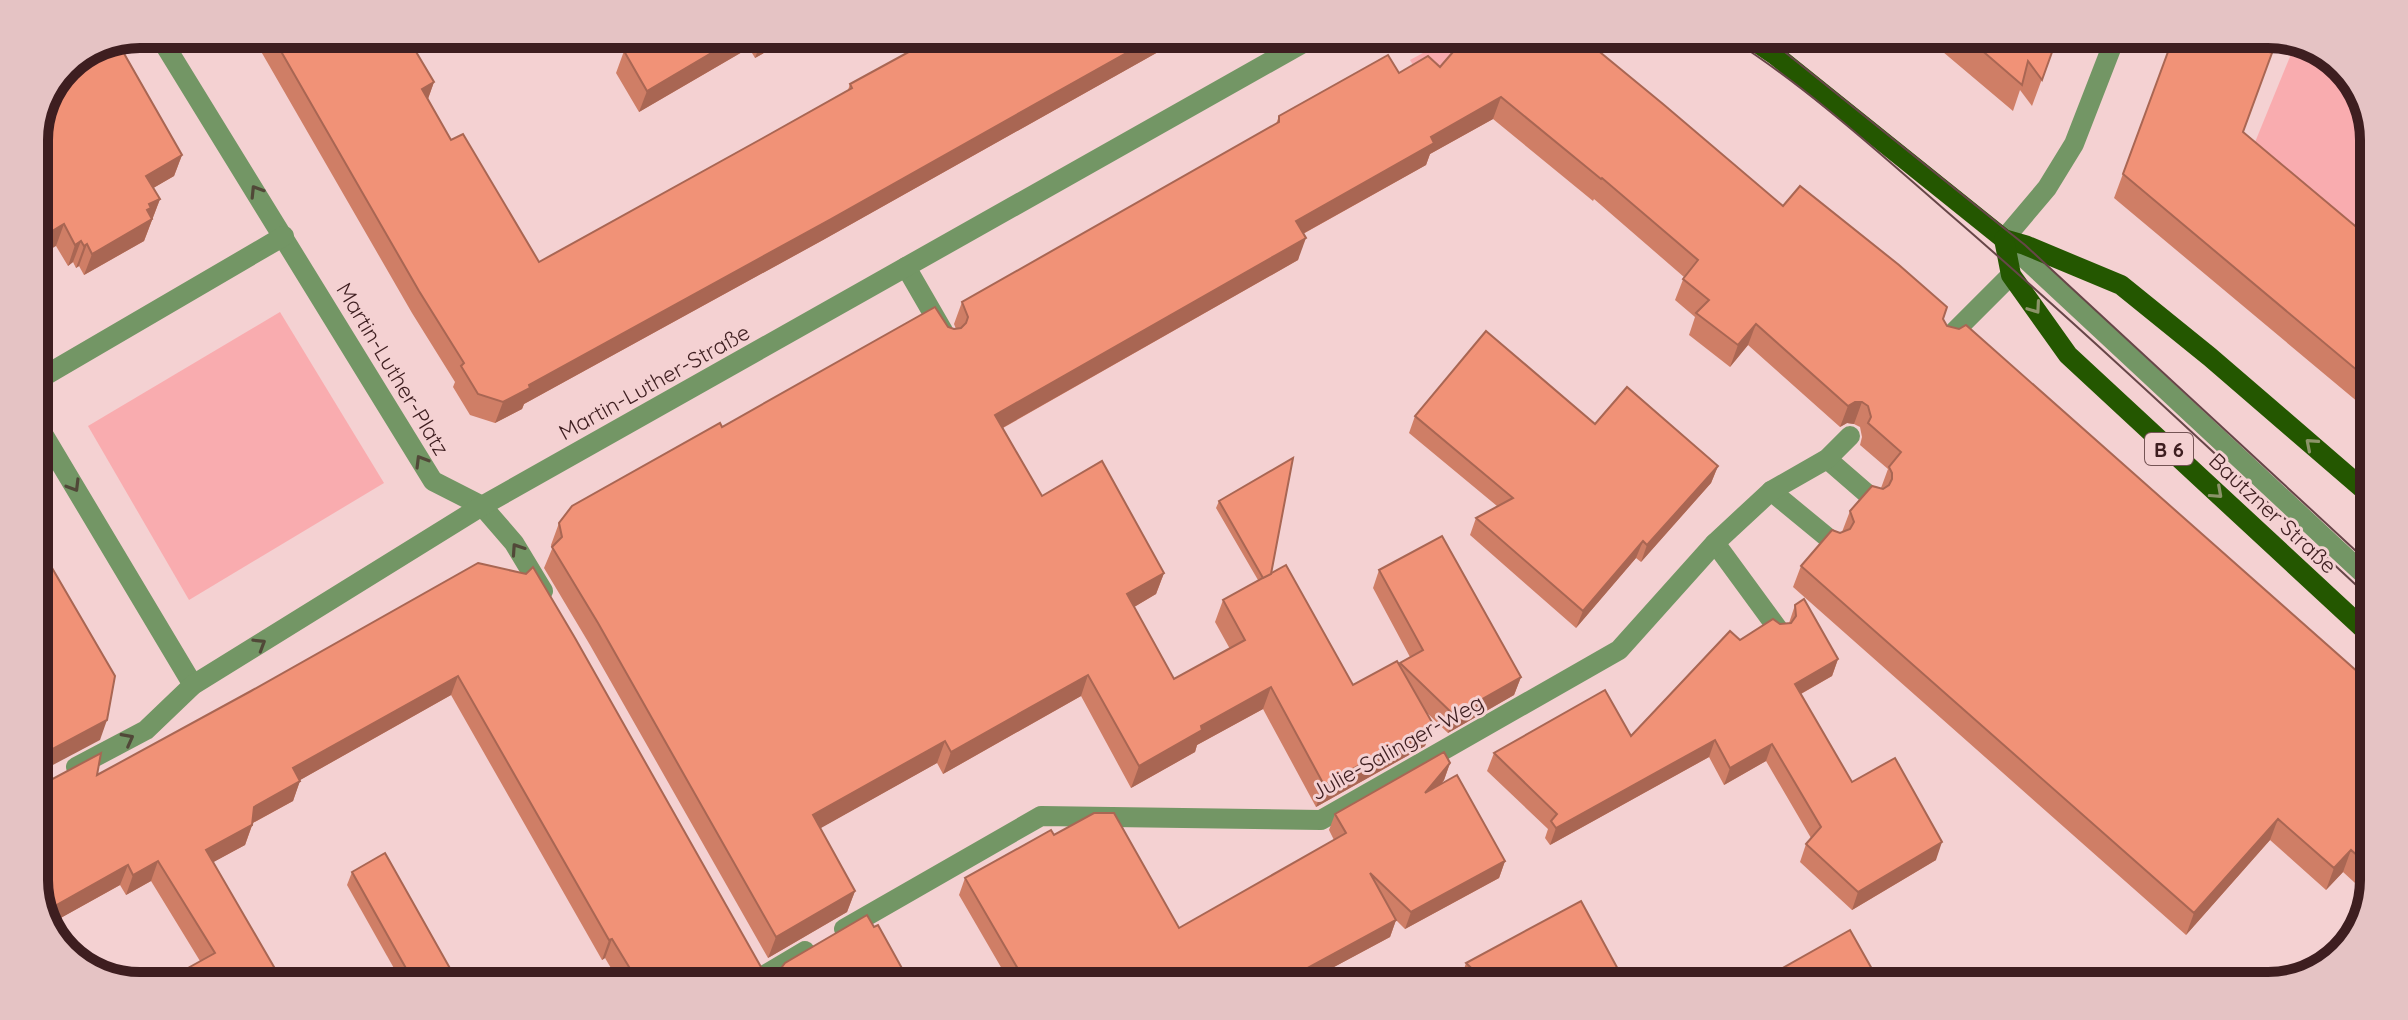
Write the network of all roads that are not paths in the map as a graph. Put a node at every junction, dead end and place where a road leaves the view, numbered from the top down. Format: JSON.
{"nodes":[{"id":1,"x":167,"y":48,"type":"edge"},
{"id":2,"x":1294,"y":48,"type":"edge"},
{"id":3,"x":1765,"y":48,"type":"edge"},
{"id":4,"x":2111,"y":48,"type":"edge"},
{"id":5,"x":284,"y":236,"type":"junction"},
{"id":6,"x":2004,"y":239,"type":"junction"},
{"id":7,"x":906,"y":267,"type":"junction"},
{"id":8,"x":2011,"y":275,"type":"junction"},
{"id":9,"x":947,"y":338,"type":"edge"},
{"id":10,"x":1948,"y":338,"type":"edge"},
{"id":11,"x":48,"y":374,"type":"edge"},
{"id":12,"x":1850,"y":436,"type":"edge"},
{"id":13,"x":48,"y":442,"type":"edge"},
{"id":14,"x":1827,"y":459,"type":"junction"},
{"id":15,"x":2360,"y":486,"type":"edge"},
{"id":16,"x":1771,"y":491,"type":"junction"},
{"id":17,"x":1872,"y":498,"type":"edge"},
{"id":18,"x":482,"y":506,"type":"junction"},
{"id":19,"x":1833,"y":542,"type":"edge"},
{"id":20,"x":1715,"y":543,"type":"junction"},
{"id":21,"x":2360,"y":571,"type":"edge"},
{"id":22,"x":555,"y":611,"type":"edge"},
{"id":23,"x":2360,"y":626,"type":"edge"},
{"id":24,"x":1778,"y":629,"type":"edge"},
{"id":25,"x":193,"y":685,"type":"junction"},
{"id":26,"x":62,"y":775,"type":"edge"},
{"id":27,"x":763,"y":972,"type":"edge"}],
"edges":[{"from":5,"to":1,"type":"street","name":"Martin-Luther-Platz","one_way":true},
{"from":2,"to":7,"type":"street","name":"Martin-Luther-Straße"},
{"from":3,"to":6,"type":"main road"},
{"from":4,"to":6,"type":"street"},
{"from":5,"to":11,"type":"street"},
{"from":18,"to":5,"type":"street","name":"Martin-Luther-Platz","one_way":true},
{"from":6,"to":8,"type":"main road","name":"Bautzner Straße","number":"B 6"},
{"from":15,"to":6,"type":"main road","one_way":true},
{"from":6,"to":21,"type":"street"},
{"from":7,"to":9,"type":"street"},
{"from":7,"to":18,"type":"street","name":"Martin-Luther-Straße"},
{"from":8,"to":10,"type":"street"},
{"from":8,"to":23,"type":"main road","name":"Bautzner Straße","number":"B 6","one_way":true},
{"from":12,"to":14,"type":"street","name":"Julie-Salinger-Weg"},
{"from":13,"to":25,"type":"street","one_way":true},
{"from":14,"to":16,"type":"street","name":"Julie-Salinger-Weg"},
{"from":14,"to":17,"type":"street"},
{"from":16,"to":19,"type":"street"},
{"from":16,"to":20,"type":"street","name":"Julie-Salinger-Weg"},
{"from":22,"to":18,"type":"street","one_way":true},
{"from":25,"to":18,"type":"street","name":"Martin-Luther-Straße","one_way":true},
{"from":20,"to":24,"type":"street"},
{"from":20,"to":27,"type":"street","name":"Julie-Salinger-Weg"},
{"from":26,"to":25,"type":"street","name":"Martin-Luther-Straße","one_way":true}]}
